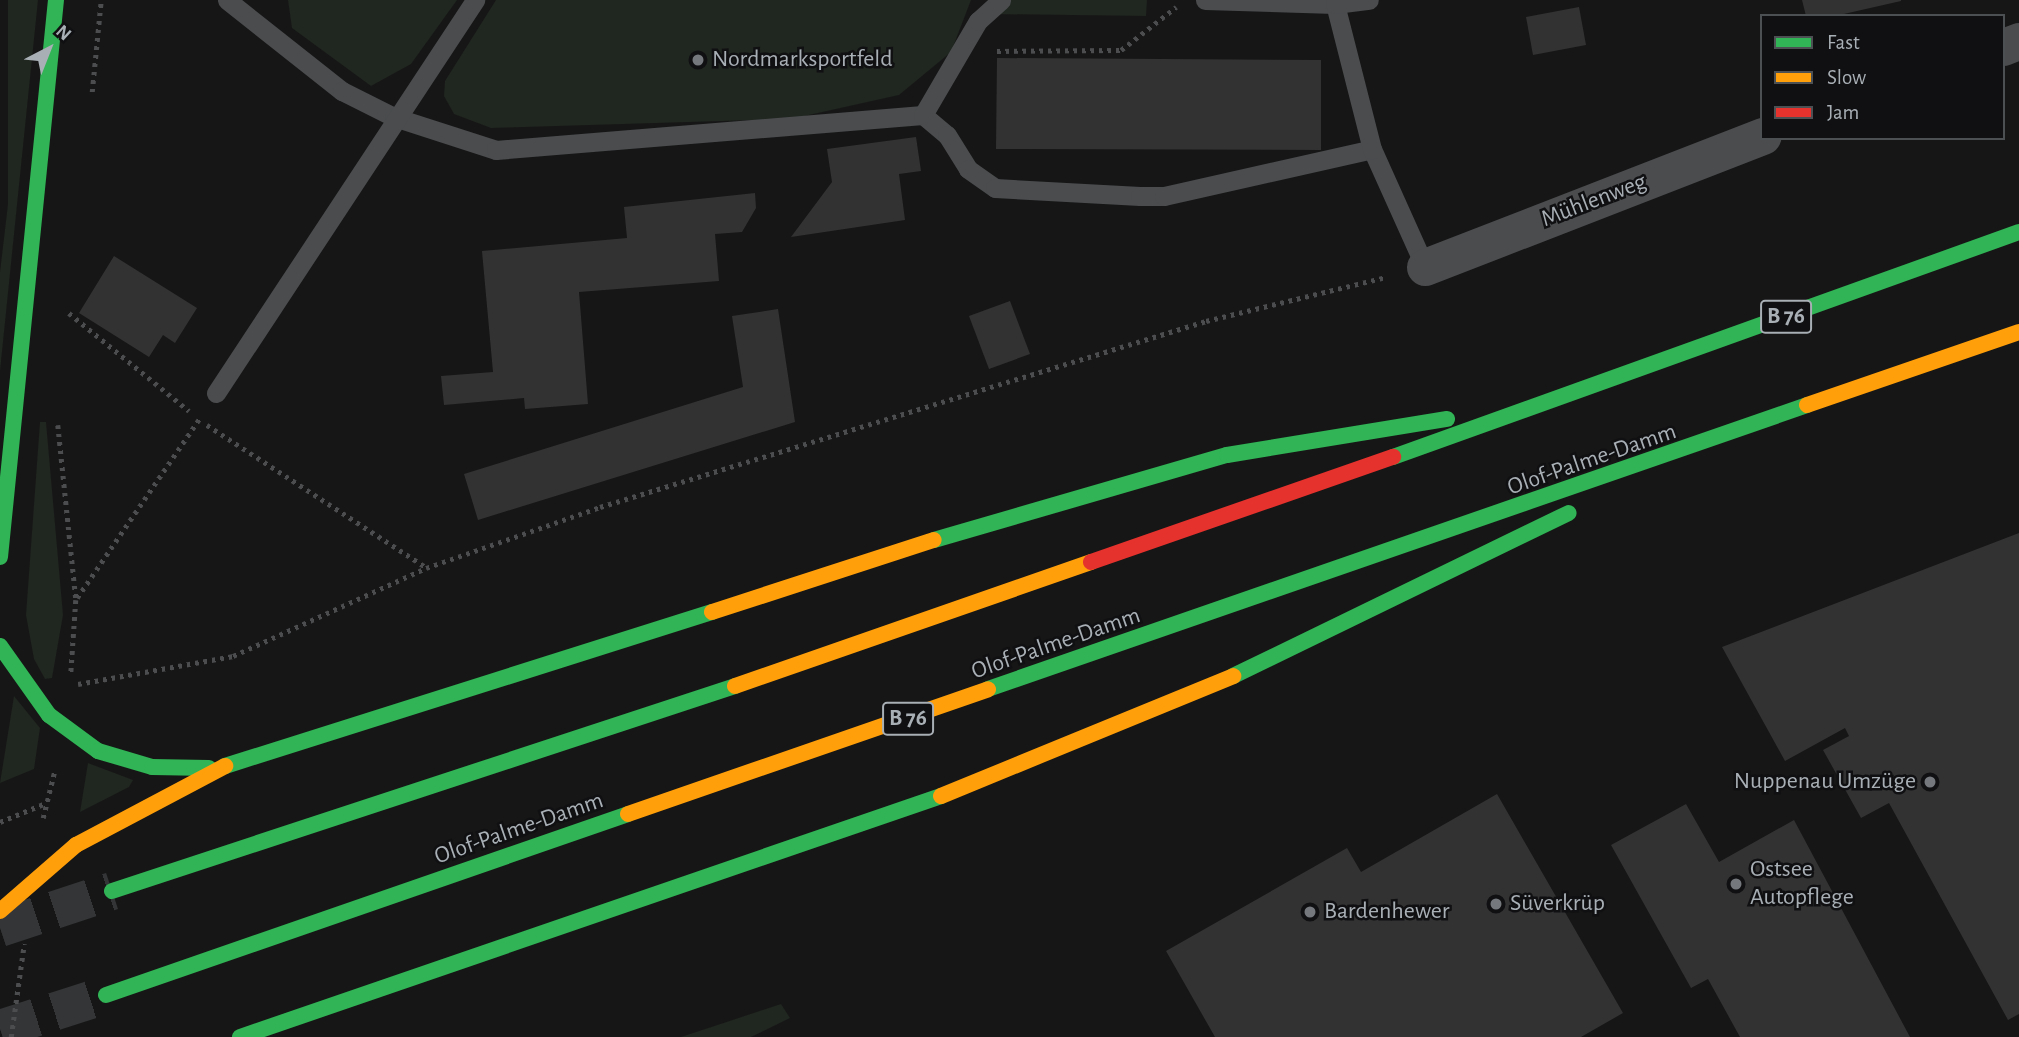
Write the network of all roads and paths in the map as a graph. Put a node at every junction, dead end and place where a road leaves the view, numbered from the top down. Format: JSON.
{"nodes":[{"id":1,"x":56,"y":0,"type":"edge"},
{"id":2,"x":101,"y":0,"type":"edge"},
{"id":3,"x":227,"y":0,"type":"edge"},
{"id":4,"x":475,"y":0,"type":"edge"},
{"id":5,"x":1001,"y":0,"type":"edge"},
{"id":6,"x":1185,"y":0,"type":"edge"},
{"id":7,"x":1205,"y":0,"type":"edge"},
{"id":8,"x":1369,"y":0,"type":"edge"},
{"id":9,"x":1335,"y":4,"type":"junction"},
{"id":10,"x":961,"y":51,"type":"junction"},
{"id":11,"x":91,"y":95,"type":"dead end"},
{"id":12,"x":923,"y":115,"type":"junction"},
{"id":13,"x":394,"y":117,"type":"junction"},
{"id":14,"x":1760,"y":136,"type":"edge"},
{"id":15,"x":1371,"y":149,"type":"junction"},
{"id":16,"x":2019,"y":232,"type":"edge"},
{"id":17,"x":1425,"y":267,"type":"junction"},
{"id":18,"x":70,"y":300,"type":"dead end"},
{"id":19,"x":69,"y":313,"type":"junction"},
{"id":20,"x":67,"y":326,"type":"dead end"},
{"id":21,"x":2019,"y":332,"type":"edge"},
{"id":22,"x":216,"y":393,"type":"joint"},
{"id":23,"x":1553,"y":402,"type":"junction"},
{"id":24,"x":59,"y":415,"type":"dead end"},
{"id":25,"x":199,"y":419,"type":"junction"},
{"id":26,"x":1710,"y":443,"type":"junction"},
{"id":27,"x":1611,"y":492,"type":"dead end"},
{"id":28,"x":1586,"y":505,"type":"dead end"},
{"id":29,"x":0,"y":557,"type":"edge"},
{"id":30,"x":426,"y":568,"type":"junction"},
{"id":31,"x":76,"y":600,"type":"junction"},
{"id":32,"x":0,"y":646,"type":"edge"},
{"id":33,"x":63,"y":728,"type":"junction"},
{"id":34,"x":214,"y":769,"type":"junction"},
{"id":35,"x":46,"y":803,"type":"junction"},
{"id":36,"x":0,"y":822,"type":"edge"},
{"id":37,"x":33,"y":877,"type":"junction"},
{"id":38,"x":112,"y":891,"type":"tunnel mouth"},
{"id":39,"x":0,"y":911,"type":"edge"},
{"id":40,"x":106,"y":995,"type":"tunnel mouth"},
{"id":41,"x":11,"y":1037,"type":"edge"},
{"id":42,"x":240,"y":1037,"type":"edge"}],
"edges":[{"from":1,"to":29,"type":"main road"},
{"from":2,"to":11,"type":"path"},
{"from":3,"to":13,"type":"lane"},
{"from":4,"to":13,"type":"lane"},
{"from":5,"to":10,"type":"lane"},
{"from":6,"to":10,"type":"path"},
{"from":7,"to":9,"type":"lane"},
{"from":8,"to":9,"type":"lane"},
{"from":9,"to":15,"type":"lane"},
{"from":10,"to":12,"type":"lane"},
{"from":12,"to":13,"type":"lane"},
{"from":12,"to":15,"type":"lane"},
{"from":13,"to":22,"type":"lane"},
{"from":14,"to":17,"type":"street","name":"Mühlenweg"},
{"from":15,"to":17,"type":"lane"},
{"from":16,"to":23,"type":"main road","number":"B 76"},
{"from":17,"to":30,"type":"path"},
{"from":18,"to":19,"type":"path"},
{"from":19,"to":20,"type":"path"},
{"from":19,"to":25,"type":"path"},
{"from":21,"to":26,"type":"main road","name":"Olof-Palme-Damm","number":"B 76"},
{"from":22,"to":25,"type":"path"},
{"from":23,"to":34,"type":"main road"},
{"from":23,"to":38,"type":"main road","number":"B 76"},
{"from":24,"to":31,"type":"path"},
{"from":25,"to":30,"type":"path"},
{"from":25,"to":31,"type":"path"},
{"from":26,"to":27,"type":"main road"},
{"from":26,"to":40,"type":"main road","name":"Olof-Palme-Damm","number":"B 76"},
{"from":28,"to":42,"type":"main road"},
{"from":30,"to":31,"type":"path"},
{"from":32,"to":33,"type":"main road"},
{"from":33,"to":34,"type":"main road"},
{"from":33,"to":35,"type":"path"},
{"from":34,"to":37,"type":"main road"},
{"from":35,"to":36,"type":"path"},
{"from":35,"to":37,"type":"path"},
{"from":37,"to":39,"type":"main road"},
{"from":37,"to":41,"type":"path"}]}
